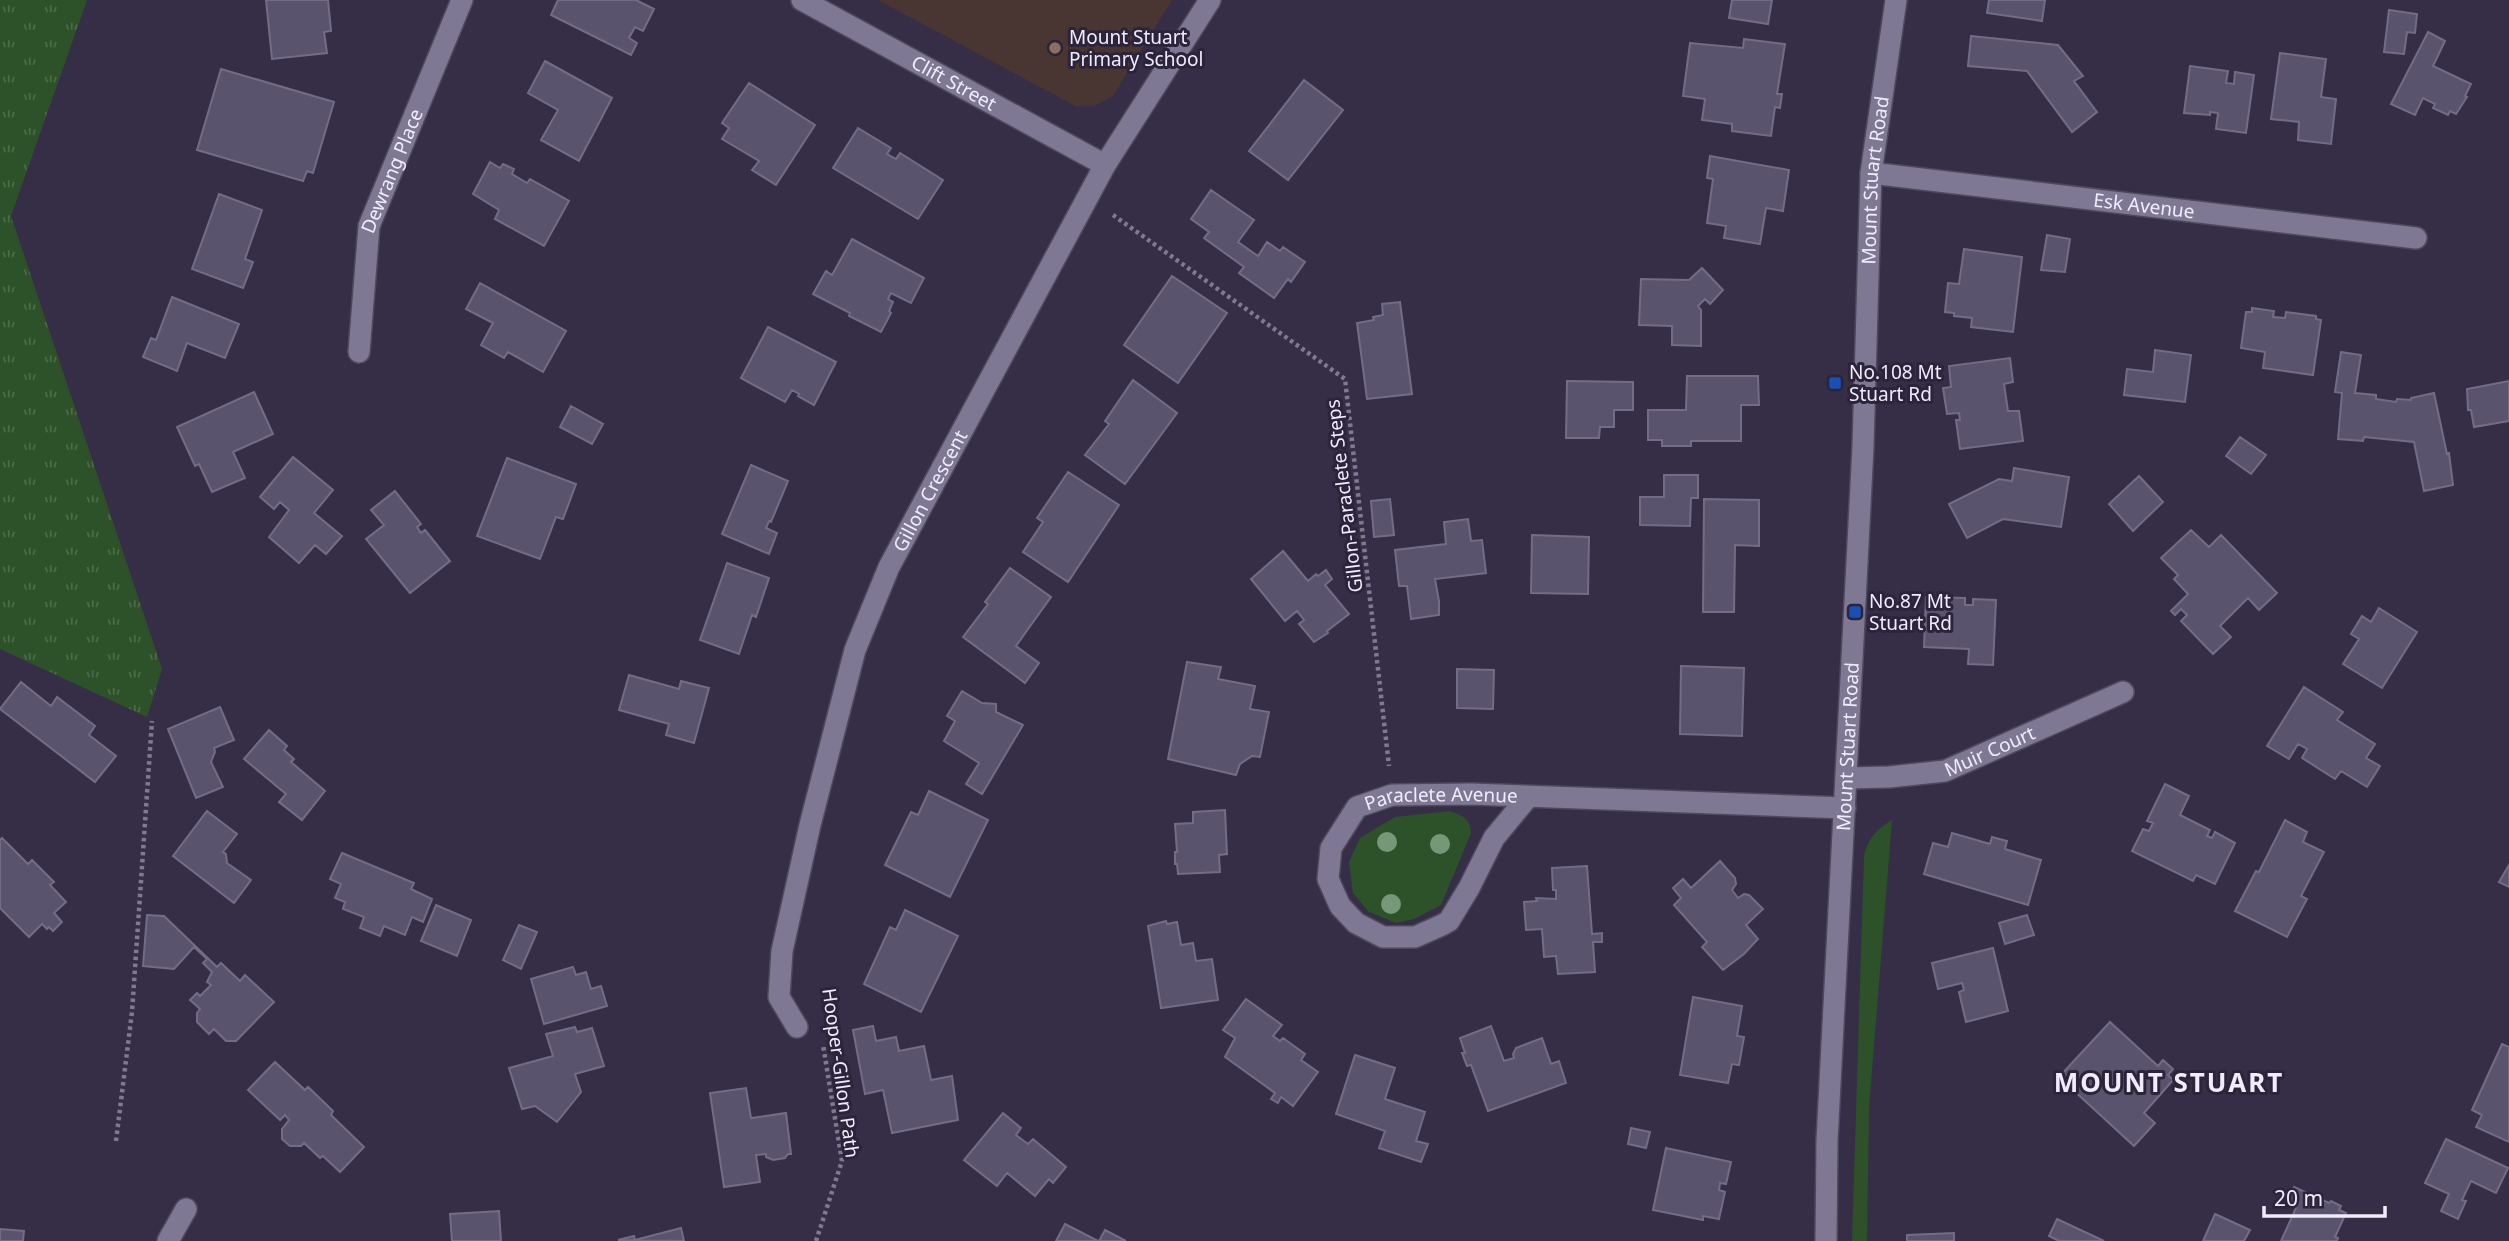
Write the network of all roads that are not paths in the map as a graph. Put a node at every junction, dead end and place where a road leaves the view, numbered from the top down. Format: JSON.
{"nodes":[{"id":1,"x":462,"y":0,"type":"edge"},
{"id":2,"x":802,"y":0,"type":"edge"},
{"id":3,"x":1210,"y":0,"type":"edge"},
{"id":4,"x":1896,"y":0,"type":"edge"},
{"id":5,"x":1105,"y":165,"type":"junction"},
{"id":6,"x":1871,"y":173,"type":"junction"},
{"id":7,"x":2416,"y":238,"type":"dead end"},
{"id":8,"x":359,"y":352,"type":"dead end"},
{"id":9,"x":2123,"y":692,"type":"dead end"},
{"id":10,"x":1847,"y":778,"type":"junction"},
{"id":11,"x":1528,"y":797,"type":"junction"},
{"id":12,"x":1845,"y":808,"type":"junction"},
{"id":13,"x":797,"y":1027,"type":"dead end"},
{"id":14,"x":186,"y":1209,"type":"dead end"},
{"id":15,"x":168,"y":1241,"type":"edge"},
{"id":16,"x":1826,"y":1241,"type":"edge"}],
"edges":[{"from":1,"to":8,"type":"street","name":"Dewrang Place"},
{"from":2,"to":5,"type":"street","name":"Clift Street"},
{"from":3,"to":5,"type":"street","name":"Gillon Crescent"},
{"from":4,"to":6,"type":"street","name":"Mount Stuart Road"},
{"from":5,"to":13,"type":"street","name":"Gillon Crescent"},
{"from":6,"to":7,"type":"street","name":"Esk Avenue"},
{"from":6,"to":10,"type":"street","name":"Mount Stuart Road"},
{"from":9,"to":10,"type":"street","name":"Muir Court"},
{"from":10,"to":12,"type":"street","name":"Mount Stuart Road"},
{"from":11,"to":11,"type":"street","name":"Paraclete Avenue"},
{"from":11,"to":12,"type":"street","name":"Paraclete Avenue"},
{"from":12,"to":16,"type":"street","name":"Mount Stuart Road"},
{"from":14,"to":15,"type":"street"}]}
